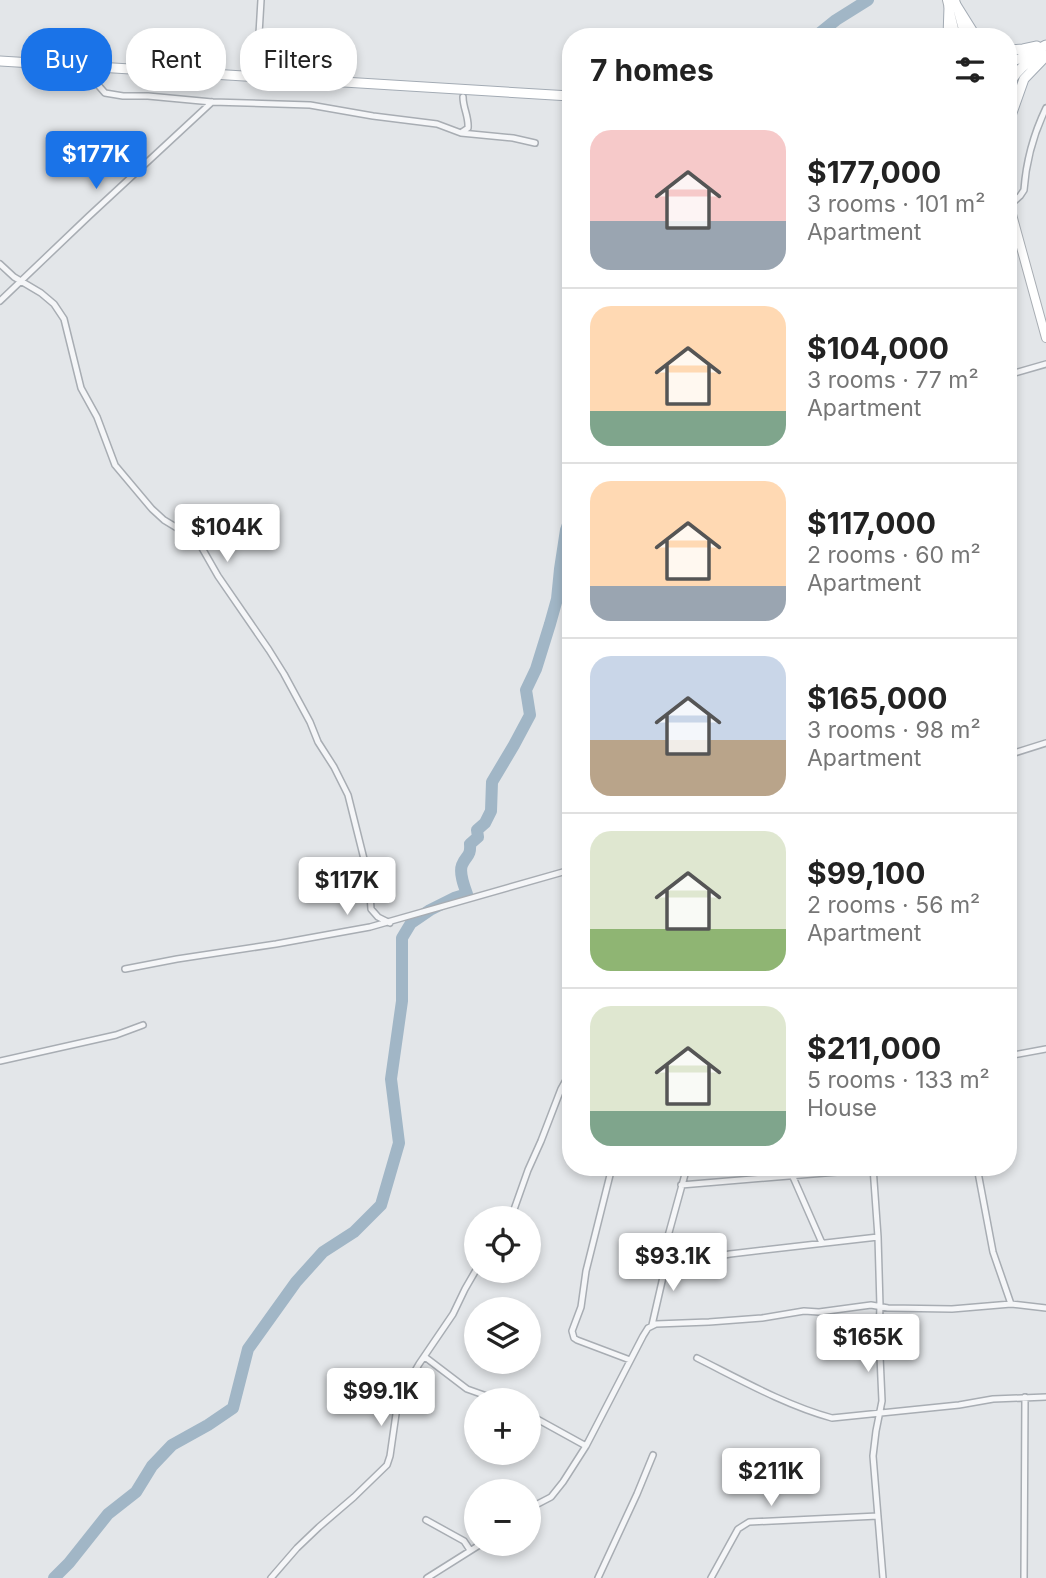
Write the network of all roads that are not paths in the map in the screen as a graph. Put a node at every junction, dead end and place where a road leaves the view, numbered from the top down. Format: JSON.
{"nodes":[{"id":1,"x":261,"y":0,"type":"edge"},
{"id":2,"x":952,"y":3,"type":"edge"},
{"id":3,"x":259,"y":28,"type":"edge"},
{"id":4,"x":949,"y":28,"type":"edge"},
{"id":5,"x":955,"y":28,"type":"edge"},
{"id":6,"x":962,"y":28,"type":"edge"},
{"id":7,"x":970,"y":28,"type":"edge"},
{"id":8,"x":1046,"y":44,"type":"edge"},
{"id":9,"x":1017,"y":49,"type":"edge"},
{"id":10,"x":1046,"y":54,"type":"edge"},
{"id":11,"x":1017,"y":60,"type":"edge"},
{"id":12,"x":0,"y":61,"type":"edge"},
{"id":13,"x":21,"y":62,"type":"edge"},
{"id":14,"x":112,"y":67,"type":"edge"},
{"id":15,"x":1017,"y":71,"type":"edge"},
{"id":16,"x":240,"y":76,"type":"edge"},
{"id":17,"x":357,"y":83,"type":"edge"},
{"id":18,"x":104,"y":91,"type":"edge"},
{"id":19,"x":562,"y":96,"type":"edge"},
{"id":20,"x":463,"y":97,"type":"dead end"},
{"id":21,"x":1017,"y":99,"type":"edge"},
{"id":22,"x":212,"y":102,"type":"junction"},
{"id":23,"x":1046,"y":108,"type":"edge"},
{"id":24,"x":461,"y":133,"type":"junction"},
{"id":25,"x":535,"y":142,"type":"dead end"},
{"id":26,"x":1017,"y":197,"type":"edge"},
{"id":27,"x":1017,"y":233,"type":"edge"},
{"id":28,"x":0,"y":264,"type":"edge"},
{"id":29,"x":22,"y":281,"type":"junction"},
{"id":30,"x":0,"y":301,"type":"edge"},
{"id":31,"x":1046,"y":338,"type":"edge"},
{"id":32,"x":1046,"y":364,"type":"edge"},
{"id":33,"x":1017,"y":372,"type":"edge"},
{"id":34,"x":1046,"y":743,"type":"edge"},
{"id":35,"x":1017,"y":752,"type":"edge"},
{"id":36,"x":562,"y":872,"type":"edge"},
{"id":37,"x":390,"y":923,"type":"junction"},
{"id":38,"x":125,"y":969,"type":"dead end"},
{"id":39,"x":143,"y":1025,"type":"dead end"},
{"id":40,"x":1046,"y":1049,"type":"edge"},
{"id":41,"x":1017,"y":1054,"type":"edge"},
{"id":42,"x":0,"y":1061,"type":"edge"},
{"id":43,"x":562,"y":1087,"type":"edge"},
{"id":44,"x":610,"y":1176,"type":"edge"},
{"id":45,"x":684,"y":1176,"type":"edge"},
{"id":46,"x":802,"y":1176,"type":"edge"},
{"id":47,"x":874,"y":1176,"type":"edge"},
{"id":48,"x":979,"y":1176,"type":"edge"},
{"id":49,"x":793,"y":1177,"type":"junction"},
{"id":50,"x":681,"y":1185,"type":"junction"},
{"id":51,"x":515,"y":1206,"type":"edge"},
{"id":52,"x":878,"y":1237,"type":"junction"},
{"id":53,"x":822,"y":1243,"type":"junction"},
{"id":54,"x":664,"y":1255,"type":"junction"},
{"id":55,"x":468,"y":1283,"type":"edge"},
{"id":56,"x":1011,"y":1304,"type":"junction"},
{"id":57,"x":880,"y":1306,"type":"junction"},
{"id":58,"x":1046,"y":1308,"type":"edge"},
{"id":59,"x":652,"y":1325,"type":"junction"},
{"id":60,"x":425,"y":1357,"type":"junction"},
{"id":61,"x":697,"y":1358,"type":"dead end"},
{"id":62,"x":630,"y":1360,"type":"junction"},
{"id":63,"x":466,"y":1388,"type":"edge"},
{"id":64,"x":1025,"y":1397,"type":"junction"},
{"id":65,"x":1046,"y":1398,"type":"edge"},
{"id":66,"x":880,"y":1413,"type":"junction"},
{"id":67,"x":541,"y":1421,"type":"edge"},
{"id":68,"x":586,"y":1446,"type":"junction"},
{"id":69,"x":653,"y":1455,"type":"dead end"},
{"id":70,"x":541,"y":1502,"type":"edge"},
{"id":71,"x":878,"y":1516,"type":"junction"},
{"id":72,"x":426,"y":1520,"type":"dead end"},
{"id":73,"x":464,"y":1542,"type":"edge"},
{"id":74,"x":464,"y":1554,"type":"edge"},
{"id":75,"x":271,"y":1578,"type":"edge"},
{"id":76,"x":427,"y":1578,"type":"edge"},
{"id":77,"x":598,"y":1578,"type":"edge"},
{"id":78,"x":711,"y":1578,"type":"edge"},
{"id":79,"x":883,"y":1578,"type":"edge"},
{"id":80,"x":1024,"y":1578,"type":"edge"}],
"edges":[{"from":1,"to":3,"type":"street"},
{"from":2,"to":4,"type":"main road"},
{"from":2,"to":5,"type":"main road"},
{"from":2,"to":6,"type":"main road"},
{"from":2,"to":7,"type":"main road"},
{"from":8,"to":9,"type":"main road"},
{"from":8,"to":11,"type":"main road"},
{"from":10,"to":15,"type":"main road"},
{"from":10,"to":21,"type":"main road"},
{"from":12,"to":13,"type":"main road"},
{"from":14,"to":16,"type":"main road"},
{"from":17,"to":19,"type":"main road"},
{"from":18,"to":22,"type":"street"},
{"from":20,"to":24,"type":"street"},
{"from":22,"to":24,"type":"street"},
{"from":22,"to":29,"type":"street"},
{"from":23,"to":26,"type":"street"},
{"from":24,"to":25,"type":"street"},
{"from":27,"to":31,"type":"main road"},
{"from":28,"to":29,"type":"street"},
{"from":29,"to":30,"type":"street"},
{"from":29,"to":37,"type":"street"},
{"from":32,"to":33,"type":"street"},
{"from":34,"to":35,"type":"street"},
{"from":36,"to":37,"type":"street"},
{"from":37,"to":38,"type":"street"},
{"from":39,"to":42,"type":"street"},
{"from":40,"to":41,"type":"street"},
{"from":43,"to":51,"type":"street"},
{"from":44,"to":62,"type":"street"},
{"from":45,"to":50,"type":"street"},
{"from":46,"to":49,"type":"street"},
{"from":47,"to":52,"type":"street"},
{"from":48,"to":56,"type":"street"},
{"from":49,"to":50,"type":"street"},
{"from":49,"to":53,"type":"street"},
{"from":50,"to":54,"type":"street"},
{"from":52,"to":53,"type":"street"},
{"from":52,"to":57,"type":"street"},
{"from":53,"to":54,"type":"street"},
{"from":54,"to":59,"type":"street"},
{"from":55,"to":60,"type":"street"},
{"from":56,"to":57,"type":"street"},
{"from":56,"to":58,"type":"street"},
{"from":57,"to":59,"type":"street"},
{"from":57,"to":66,"type":"street"},
{"from":59,"to":62,"type":"street"},
{"from":60,"to":63,"type":"street"},
{"from":60,"to":75,"type":"street"},
{"from":61,"to":66,"type":"street"},
{"from":62,"to":68,"type":"street"},
{"from":64,"to":65,"type":"street"},
{"from":64,"to":66,"type":"street"},
{"from":64,"to":80,"type":"street"},
{"from":66,"to":71,"type":"street"},
{"from":67,"to":68,"type":"street"},
{"from":68,"to":70,"type":"street"},
{"from":69,"to":77,"type":"street"},
{"from":71,"to":78,"type":"street"},
{"from":71,"to":79,"type":"street"},
{"from":72,"to":73,"type":"street"},
{"from":74,"to":76,"type":"street"}]}
